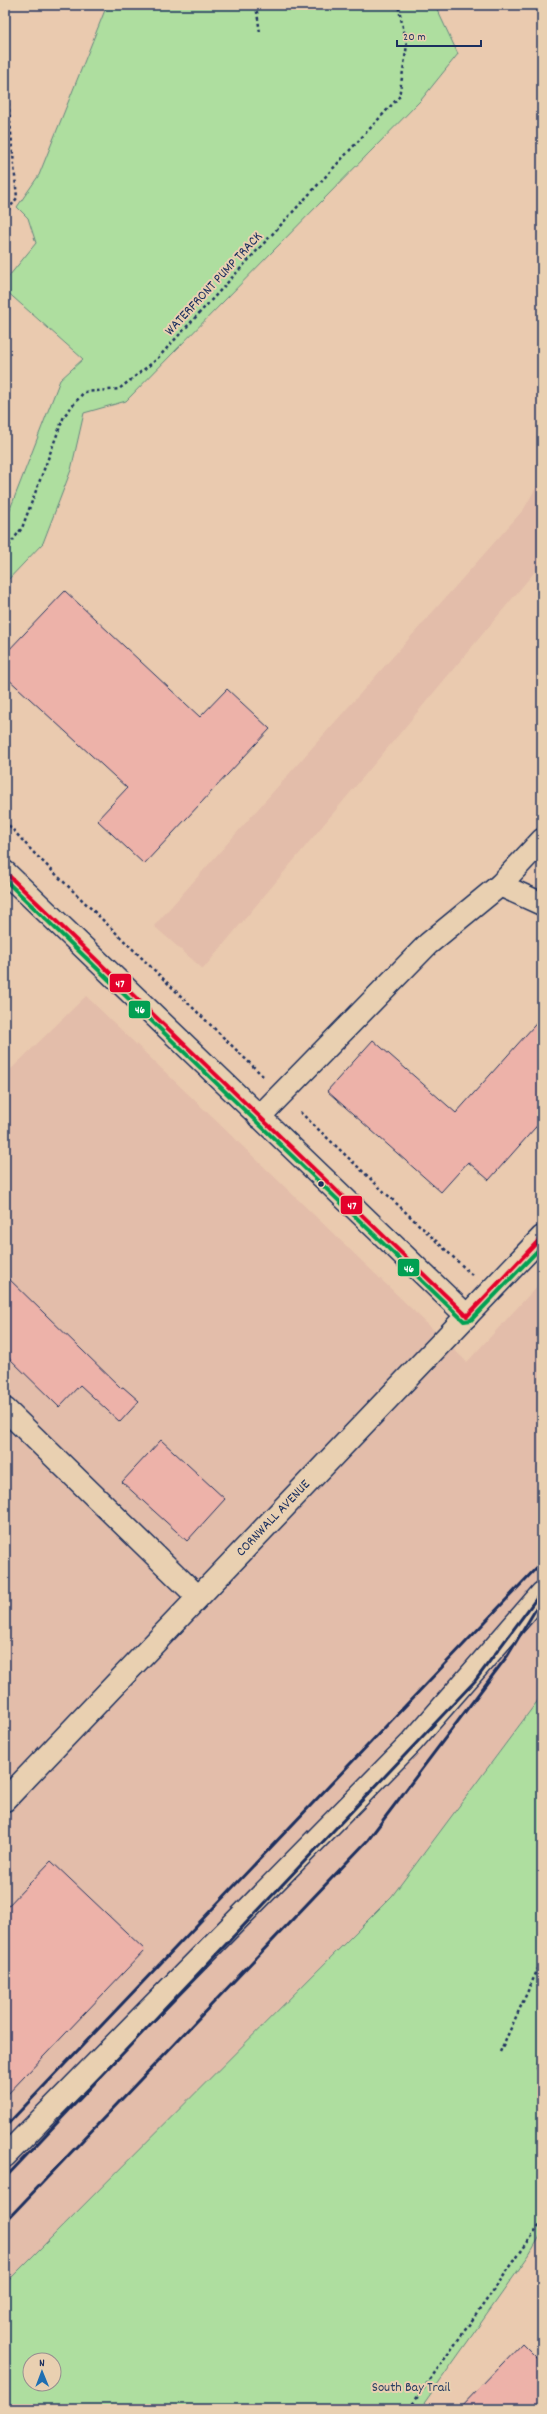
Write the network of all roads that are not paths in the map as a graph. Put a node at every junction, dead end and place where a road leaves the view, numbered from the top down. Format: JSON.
{"nodes":[{"id":1,"x":542,"y":840,"type":"edge"},
{"id":2,"x":5,"y":872,"type":"edge"},
{"id":3,"x":500,"y":885,"type":"junction"},
{"id":4,"x":542,"y":904,"type":"edge"},
{"id":5,"x":259,"y":1117,"type":"junction"},
{"id":6,"x":542,"y":1237,"type":"edge"},
{"id":7,"x":467,"y":1316,"type":"junction"},
{"id":8,"x":5,"y":1408,"type":"edge"},
{"id":9,"x":542,"y":1593,"type":"edge"},
{"id":10,"x":198,"y":1597,"type":"junction"},
{"id":11,"x":5,"y":1800,"type":"edge"},
{"id":12,"x":5,"y":2156,"type":"edge"}],
"edges":[{"from":1,"to":3,"type":"street"},
{"from":2,"to":5,"type":"street"},
{"from":3,"to":4,"type":"street"},
{"from":3,"to":5,"type":"street"},
{"from":5,"to":7,"type":"street"},
{"from":6,"to":7,"type":"street","name":"CORNWALL AVENUE"},
{"from":7,"to":10,"type":"street","name":"CORNWALL AVENUE"},
{"from":8,"to":10,"type":"street"},
{"from":9,"to":12,"type":"street"},
{"from":10,"to":11,"type":"street","name":"CORNWALL AVENUE"}]}
